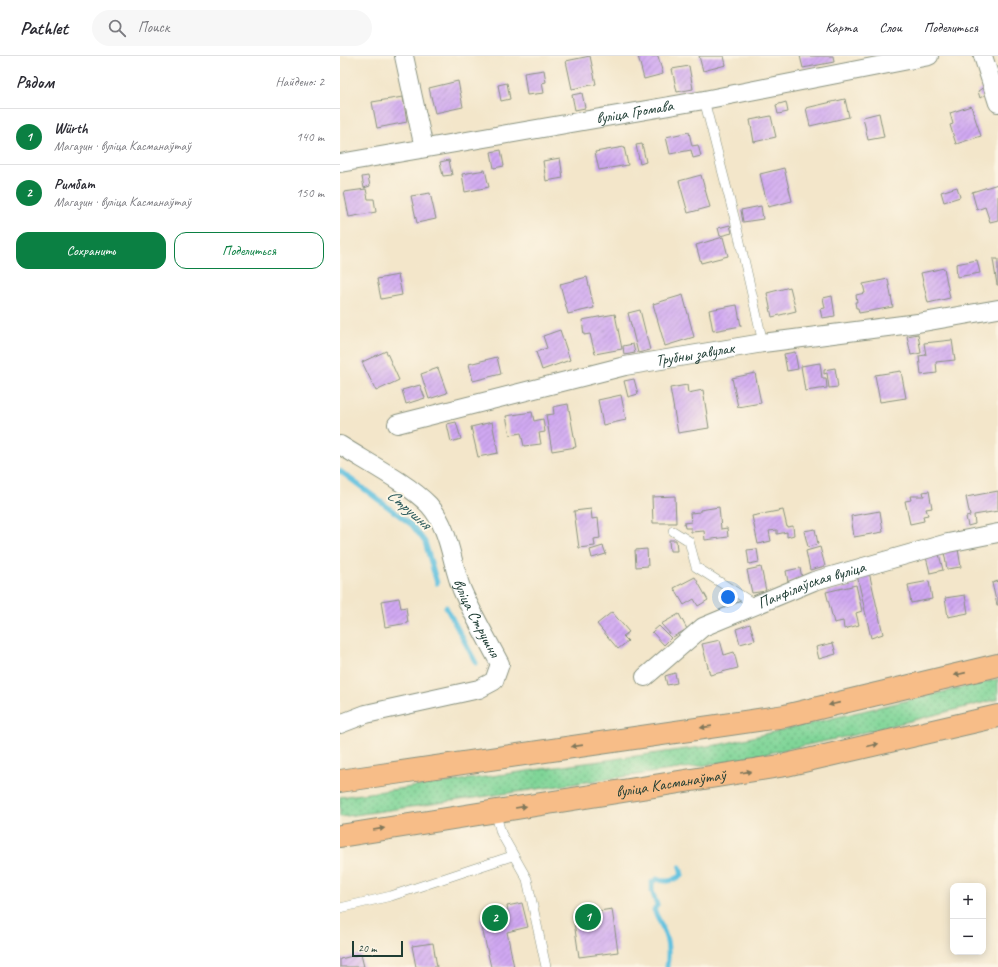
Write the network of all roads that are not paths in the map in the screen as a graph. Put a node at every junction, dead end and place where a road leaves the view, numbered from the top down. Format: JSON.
{"nodes":[{"id":1,"x":404,"y":56,"type":"edge"},
{"id":2,"x":929,"y":56,"type":"edge"},
{"id":3,"x":984,"y":56,"type":"edge"},
{"id":4,"x":704,"y":100,"type":"junction"},
{"id":5,"x":998,"y":103,"type":"edge"},
{"id":6,"x":424,"y":148,"type":"junction"},
{"id":7,"x":340,"y":164,"type":"edge"},
{"id":8,"x":998,"y":309,"type":"edge"},
{"id":9,"x":763,"y":343,"type":"junction"},
{"id":10,"x":397,"y":424,"type":"dead end"},
{"id":11,"x":340,"y":445,"type":"edge"},
{"id":12,"x":673,"y":531,"type":"dead end"},
{"id":13,"x":998,"y":533,"type":"edge"},
{"id":14,"x":756,"y":606,"type":"junction"},
{"id":15,"x":998,"y":665,"type":"edge"},
{"id":16,"x":645,"y":677,"type":"dead end"},
{"id":17,"x":998,"y":716,"type":"edge"},
{"id":18,"x":340,"y":724,"type":"edge"},
{"id":19,"x":340,"y":781,"type":"edge"},
{"id":20,"x":495,"y":811,"type":"junction"},
{"id":21,"x":340,"y":836,"type":"edge"},
{"id":22,"x":512,"y":856,"type":"junction"},
{"id":23,"x":340,"y":908,"type":"edge"},
{"id":24,"x":546,"y":967,"type":"edge"}],
"edges":[{"from":1,"to":6,"type":"street"},
{"from":2,"to":4,"type":"street","name":"вуліца Громава"},
{"from":3,"to":5,"type":"street"},
{"from":4,"to":6,"type":"street","name":"вуліца Громава"},
{"from":4,"to":9,"type":"lane"},
{"from":6,"to":7,"type":"street","name":"вуліца Громава"},
{"from":8,"to":9,"type":"street","name":"Трубны завулак"},
{"from":9,"to":10,"type":"street","name":"Трубны завулак"},
{"from":11,"to":18,"type":"street","name":"вуліца Струшня"},
{"from":12,"to":14,"type":"lane"},
{"from":13,"to":14,"type":"street","name":"Панфілаўская вуліца"},
{"from":14,"to":16,"type":"street","name":"Панфілаўская вуліца"},
{"from":15,"to":19,"type":"main road","one_way":true},
{"from":20,"to":17,"type":"main road","name":"вуліца Касманаўтаў","one_way":true},
{"from":21,"to":20,"type":"main road","name":"вуліца Касманаўтаў","one_way":true},
{"from":20,"to":22,"type":"lane"},
{"from":22,"to":23,"type":"lane"},
{"from":22,"to":24,"type":"lane"}]}
